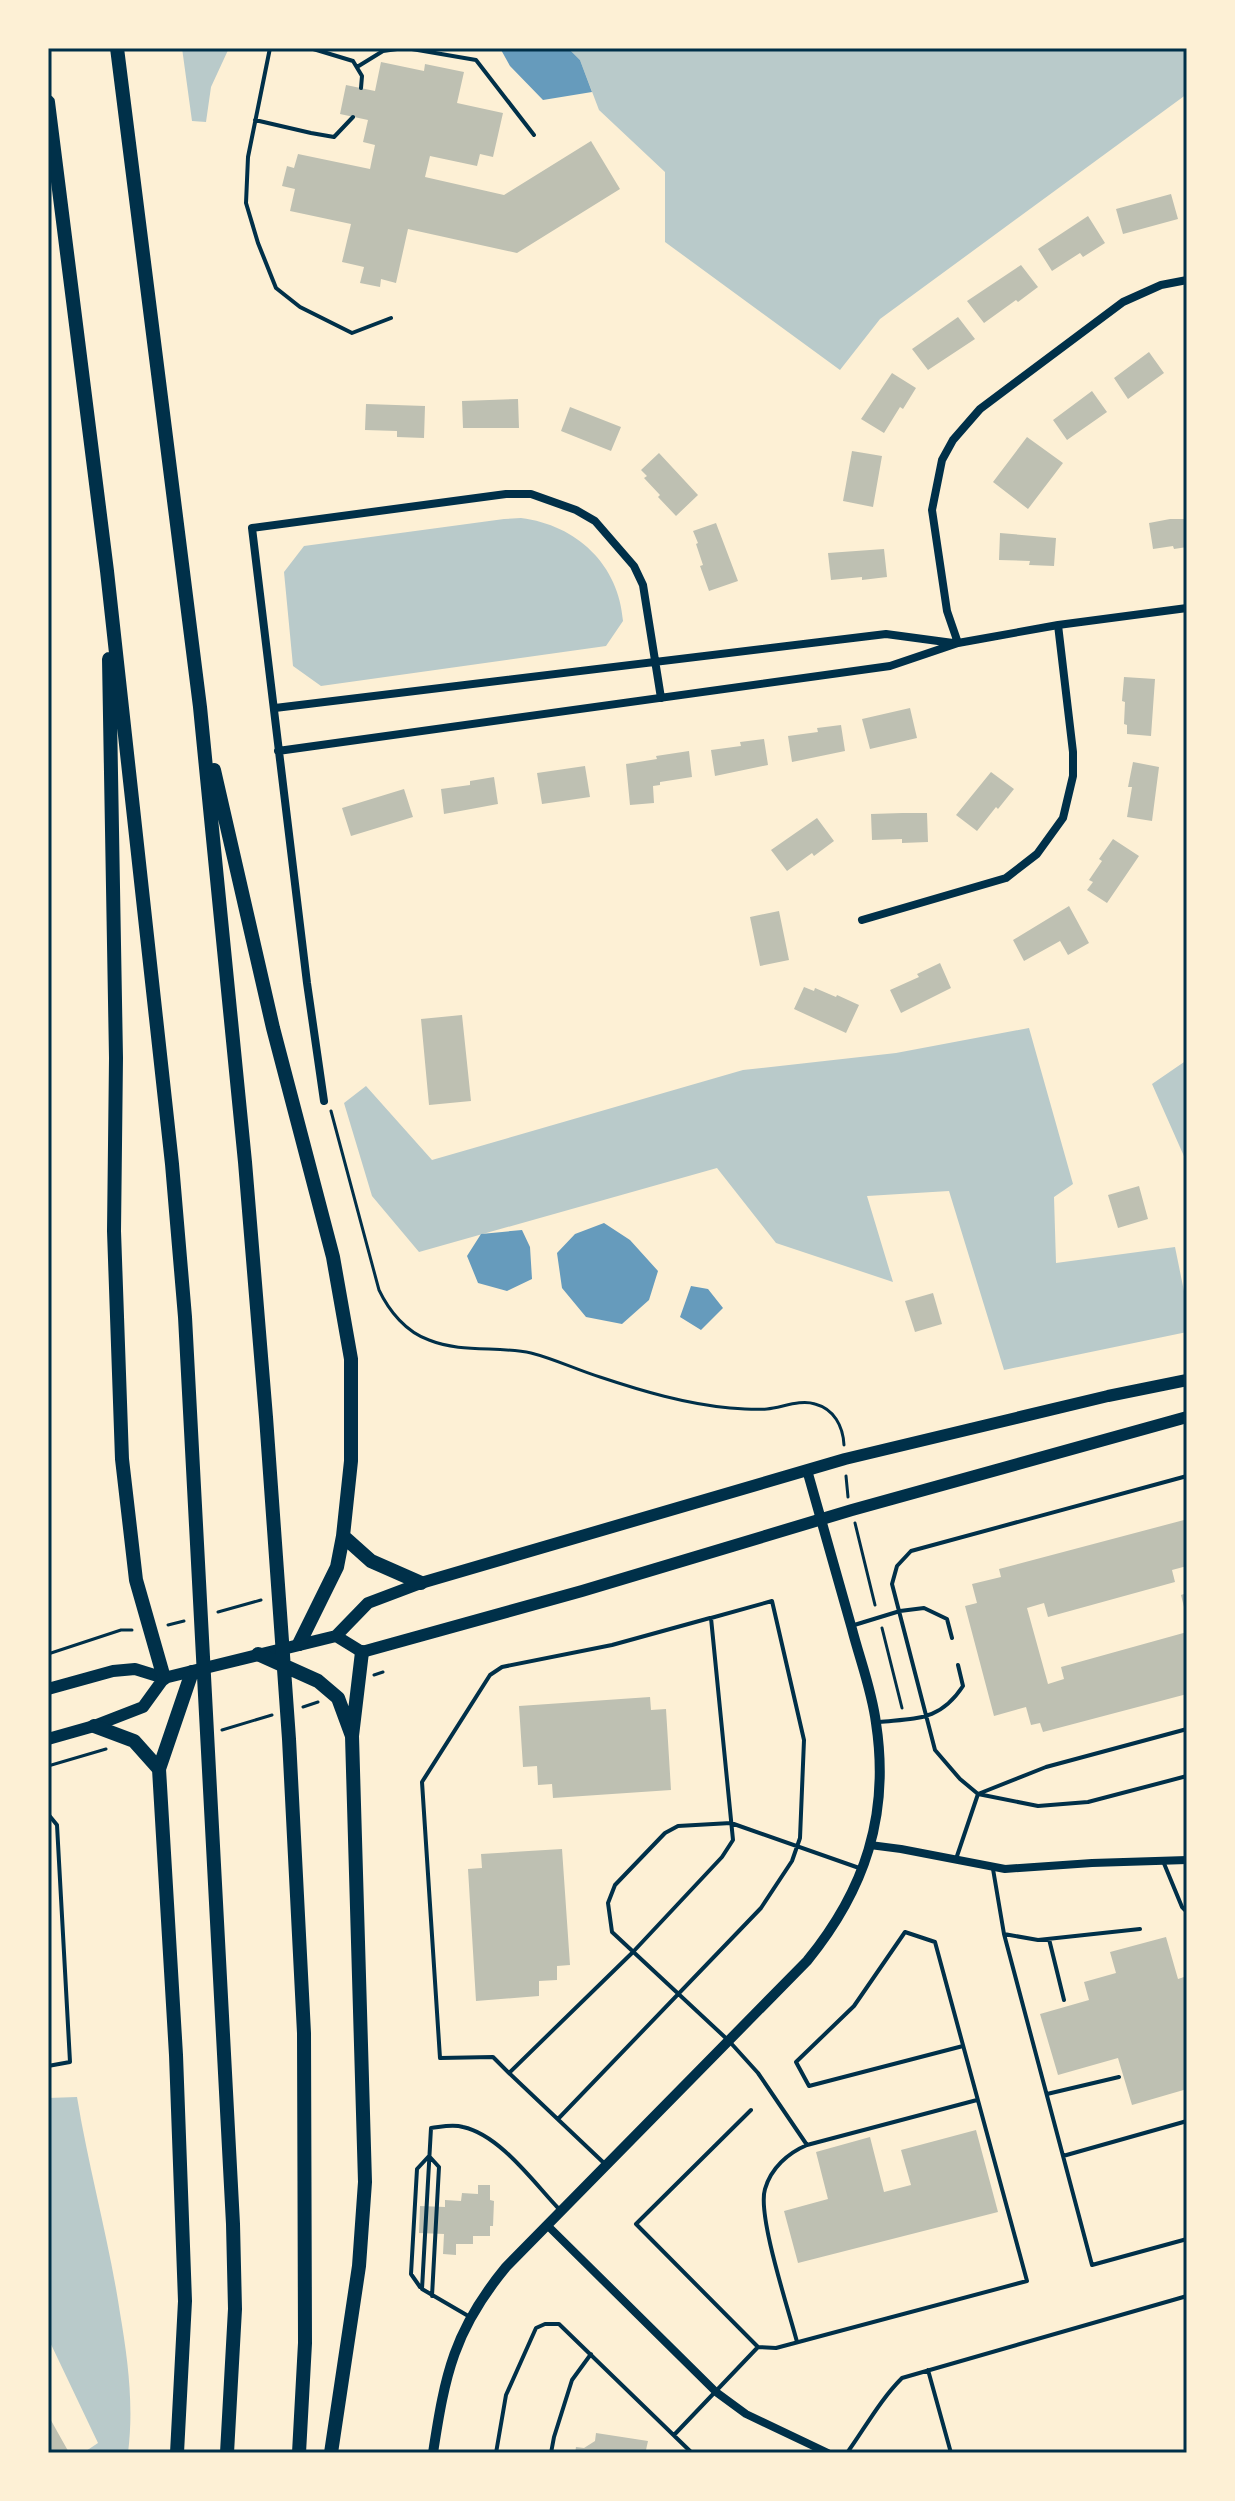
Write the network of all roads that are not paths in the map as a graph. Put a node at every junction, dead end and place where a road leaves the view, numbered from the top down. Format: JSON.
{"nodes":[{"id":1,"x":117,"y":48,"type":"edge"},
{"id":2,"x":270,"y":48,"type":"edge"},
{"id":3,"x":310,"y":48,"type":"edge"},
{"id":4,"x":405,"y":48,"type":"edge"},
{"id":5,"x":357,"y":67,"type":"junction"},
{"id":6,"x":361,"y":88,"type":"dead end"},
{"id":7,"x":48,"y":102,"type":"edge"},
{"id":8,"x":353,"y":117,"type":"dead end"},
{"id":9,"x":255,"y":120,"type":"junction"},
{"id":10,"x":534,"y":135,"type":"dead end"},
{"id":11,"x":1187,"y":280,"type":"edge"},
{"id":12,"x":391,"y":318,"type":"dead end"},
{"id":13,"x":107,"y":571,"type":"junction"},
{"id":14,"x":1187,"y":608,"type":"edge"},
{"id":15,"x":1058,"y":625,"type":"junction"},
{"id":16,"x":958,"y":643,"type":"junction"},
{"id":17,"x":656,"y":662,"type":"junction"},
{"id":18,"x":661,"y":698,"type":"junction"},
{"id":19,"x":200,"y":707,"type":"junction"},
{"id":20,"x":275,"y":708,"type":"junction"},
{"id":21,"x":278,"y":751,"type":"junction"},
{"id":22,"x":862,"y":920,"type":"dead end"},
{"id":23,"x":324,"y":1101,"type":"road end"},
{"id":24,"x":1187,"y":1380,"type":"edge"},
{"id":25,"x":1187,"y":1417,"type":"edge"},
{"id":26,"x":807,"y":1470,"type":"junction"},
{"id":27,"x":1187,"y":1476,"type":"edge"},
{"id":28,"x":821,"y":1520,"type":"junction"},
{"id":29,"x":343,"y":1536,"type":"junction"},
{"id":30,"x":421,"y":1583,"type":"junction"},
{"id":31,"x":900,"y":1611,"type":"junction"},
{"id":32,"x":711,"y":1618,"type":"junction"},
{"id":33,"x":851,"y":1626,"type":"junction"},
{"id":34,"x":330,"y":1637,"type":"junction"},
{"id":35,"x":952,"y":1638,"type":"dead end"},
{"id":36,"x":299,"y":1644,"type":"junction"},
{"id":37,"x":362,"y":1652,"type":"junction"},
{"id":38,"x":258,"y":1654,"type":"junction"},
{"id":39,"x":958,"y":1665,"type":"dead end"},
{"id":40,"x":187,"y":1673,"type":"junction"},
{"id":41,"x":164,"y":1678,"type":"junction"},
{"id":42,"x":48,"y":1689,"type":"edge"},
{"id":43,"x":925,"y":1717,"type":"junction"},
{"id":44,"x":876,"y":1723,"type":"junction"},
{"id":45,"x":94,"y":1726,"type":"junction"},
{"id":46,"x":1187,"y":1729,"type":"edge"},
{"id":47,"x":352,"y":1736,"type":"junction"},
{"id":48,"x":48,"y":1739,"type":"edge"},
{"id":49,"x":159,"y":1769,"type":"junction"},
{"id":50,"x":1187,"y":1776,"type":"edge"},
{"id":51,"x":978,"y":1794,"type":"junction"},
{"id":52,"x":48,"y":1814,"type":"edge"},
{"id":53,"x":731,"y":1823,"type":"junction"},
{"id":54,"x":870,"y":1845,"type":"junction"},
{"id":55,"x":797,"y":1847,"type":"junction"},
{"id":56,"x":956,"y":1859,"type":"junction"},
{"id":57,"x":1187,"y":1860,"type":"edge"},
{"id":58,"x":1163,"y":1861,"type":"junction"},
{"id":59,"x":992,"y":1866,"type":"junction"},
{"id":60,"x":862,"y":1869,"type":"junction"},
{"id":61,"x":1187,"y":1912,"type":"edge"},
{"id":62,"x":1140,"y":1929,"type":"dead end"},
{"id":63,"x":1004,"y":1934,"type":"junction"},
{"id":64,"x":1049,"y":1939,"type":"junction"},
{"id":65,"x":632,"y":1953,"type":"junction"},
{"id":66,"x":678,"y":1995,"type":"junction"},
{"id":67,"x":1064,"y":2000,"type":"dead end"},
{"id":68,"x":729,"y":2041,"type":"junction"},
{"id":69,"x":963,"y":2046,"type":"junction"},
{"id":70,"x":48,"y":2066,"type":"edge"},
{"id":71,"x":509,"y":2073,"type":"junction"},
{"id":72,"x":1119,"y":2077,"type":"dead end"},
{"id":73,"x":1047,"y":2094,"type":"junction"},
{"id":74,"x":977,"y":2100,"type":"junction"},
{"id":75,"x":751,"y":2110,"type":"dead end"},
{"id":76,"x":558,"y":2119,"type":"junction"},
{"id":77,"x":1187,"y":2121,"type":"edge"},
{"id":78,"x":807,"y":2145,"type":"junction"},
{"id":79,"x":429,"y":2156,"type":"junction"},
{"id":80,"x":1063,"y":2156,"type":"junction"},
{"id":81,"x":607,"y":2165,"type":"junction"},
{"id":82,"x":561,"y":2211,"type":"junction"},
{"id":83,"x":548,"y":2226,"type":"junction"},
{"id":84,"x":1187,"y":2239,"type":"edge"},
{"id":85,"x":422,"y":2289,"type":"junction"},
{"id":86,"x":432,"y":2296,"type":"junction"},
{"id":87,"x":1187,"y":2296,"type":"edge"},
{"id":88,"x":470,"y":2317,"type":"junction"},
{"id":89,"x":797,"y":2342,"type":"junction"},
{"id":90,"x":758,"y":2347,"type":"junction"},
{"id":91,"x":591,"y":2354,"type":"junction"},
{"id":92,"x":928,"y":2370,"type":"junction"},
{"id":93,"x":716,"y":2392,"type":"junction"},
{"id":94,"x":674,"y":2435,"type":"junction"},
{"id":95,"x":177,"y":2453,"type":"edge"},
{"id":96,"x":227,"y":2453,"type":"edge"},
{"id":97,"x":299,"y":2453,"type":"edge"},
{"id":98,"x":331,"y":2453,"type":"edge"},
{"id":99,"x":433,"y":2453,"type":"edge"},
{"id":100,"x":496,"y":2453,"type":"edge"},
{"id":101,"x":551,"y":2453,"type":"edge"},
{"id":102,"x":692,"y":2453,"type":"edge"},
{"id":103,"x":828,"y":2453,"type":"edge"},
{"id":104,"x":847,"y":2453,"type":"edge"},
{"id":105,"x":951,"y":2453,"type":"edge"}],
"edges":[{"from":1,"to":19,"type":"highway"},
{"from":2,"to":9,"type":"lane"},
{"from":3,"to":5,"type":"lane"},
{"from":4,"to":5,"type":"lane"},
{"from":4,"to":10,"type":"lane"},
{"from":5,"to":6,"type":"lane"},
{"from":7,"to":13,"type":"highway"},
{"from":8,"to":9,"type":"lane"},
{"from":9,"to":12,"type":"lane"},
{"from":11,"to":16,"type":"street"},
{"from":13,"to":41,"type":"highway"},
{"from":13,"to":96,"type":"highway"},
{"from":14,"to":15,"type":"street"},
{"from":15,"to":16,"type":"street"},
{"from":15,"to":22,"type":"street"},
{"from":16,"to":17,"type":"street"},
{"from":16,"to":18,"type":"street"},
{"from":17,"to":18,"type":"street"},
{"from":17,"to":20,"type":"street"},
{"from":17,"to":20,"type":"street"},
{"from":18,"to":21,"type":"street"},
{"from":19,"to":29,"type":"highway"},
{"from":19,"to":97,"type":"highway"},
{"from":20,"to":21,"type":"street"},
{"from":21,"to":23,"type":"street"},
{"from":24,"to":26,"type":"main road"},
{"from":25,"to":28,"type":"main road"},
{"from":26,"to":28,"type":"street"},
{"from":26,"to":30,"type":"main road"},
{"from":27,"to":31,"type":"lane"},
{"from":28,"to":33,"type":"street"},
{"from":28,"to":37,"type":"main road"},
{"from":29,"to":30,"type":"highway"},
{"from":29,"to":36,"type":"highway"},
{"from":30,"to":34,"type":"main road"},
{"from":31,"to":33,"type":"lane"},
{"from":31,"to":35,"type":"lane"},
{"from":31,"to":43,"type":"lane"},
{"from":32,"to":53,"type":"lane"},
{"from":32,"to":55,"type":"lane"},
{"from":32,"to":71,"type":"lane"},
{"from":33,"to":44,"type":"street"},
{"from":34,"to":36,"type":"main road"},
{"from":34,"to":37,"type":"main road"},
{"from":36,"to":38,"type":"main road"},
{"from":37,"to":47,"type":"highway"},
{"from":38,"to":40,"type":"main road"},
{"from":38,"to":47,"type":"highway"},
{"from":39,"to":43,"type":"lane"},
{"from":40,"to":41,"type":"main road"},
{"from":40,"to":49,"type":"highway"},
{"from":41,"to":42,"type":"main road"},
{"from":41,"to":45,"type":"main road"},
{"from":43,"to":44,"type":"lane"},
{"from":43,"to":51,"type":"lane"},
{"from":44,"to":54,"type":"street"},
{"from":45,"to":48,"type":"main road"},
{"from":45,"to":49,"type":"highway"},
{"from":46,"to":51,"type":"lane"},
{"from":47,"to":98,"type":"highway"},
{"from":49,"to":95,"type":"highway"},
{"from":50,"to":51,"type":"lane"},
{"from":51,"to":56,"type":"lane"},
{"from":52,"to":70,"type":"lane"},
{"from":53,"to":55,"type":"lane"},
{"from":53,"to":65,"type":"lane"},
{"from":53,"to":65,"type":"lane"},
{"from":54,"to":56,"type":"street"},
{"from":54,"to":60,"type":"street"},
{"from":55,"to":60,"type":"lane"},
{"from":55,"to":66,"type":"lane"},
{"from":56,"to":59,"type":"street"},
{"from":57,"to":58,"type":"street"},
{"from":58,"to":59,"type":"street"},
{"from":58,"to":61,"type":"lane"},
{"from":59,"to":63,"type":"lane"},
{"from":60,"to":68,"type":"street"},
{"from":62,"to":64,"type":"lane"},
{"from":63,"to":64,"type":"lane"},
{"from":63,"to":73,"type":"lane"},
{"from":64,"to":67,"type":"lane"},
{"from":65,"to":66,"type":"lane"},
{"from":65,"to":71,"type":"lane"},
{"from":66,"to":68,"type":"lane"},
{"from":66,"to":76,"type":"lane"},
{"from":68,"to":78,"type":"lane"},
{"from":68,"to":81,"type":"street"},
{"from":69,"to":69,"type":"lane"},
{"from":69,"to":74,"type":"lane"},
{"from":71,"to":76,"type":"lane"},
{"from":72,"to":73,"type":"lane"},
{"from":73,"to":80,"type":"lane"},
{"from":74,"to":78,"type":"lane"},
{"from":74,"to":89,"type":"lane"},
{"from":75,"to":90,"type":"lane"},
{"from":76,"to":81,"type":"lane"},
{"from":77,"to":80,"type":"lane"},
{"from":78,"to":89,"type":"lane"},
{"from":79,"to":82,"type":"lane"},
{"from":79,"to":85,"type":"lane"},
{"from":79,"to":85,"type":"lane"},
{"from":79,"to":86,"type":"lane"},
{"from":80,"to":84,"type":"lane"},
{"from":81,"to":82,"type":"street"},
{"from":82,"to":83,"type":"street"},
{"from":83,"to":88,"type":"street"},
{"from":83,"to":93,"type":"street"},
{"from":85,"to":86,"type":"lane"},
{"from":86,"to":88,"type":"lane"},
{"from":87,"to":92,"type":"lane"},
{"from":88,"to":99,"type":"street"},
{"from":89,"to":90,"type":"lane"},
{"from":90,"to":93,"type":"lane"},
{"from":91,"to":94,"type":"lane"},
{"from":91,"to":100,"type":"lane"},
{"from":91,"to":101,"type":"lane"},
{"from":92,"to":104,"type":"lane"},
{"from":92,"to":105,"type":"lane"},
{"from":93,"to":94,"type":"lane"},
{"from":93,"to":103,"type":"street"},
{"from":94,"to":102,"type":"lane"}]}
